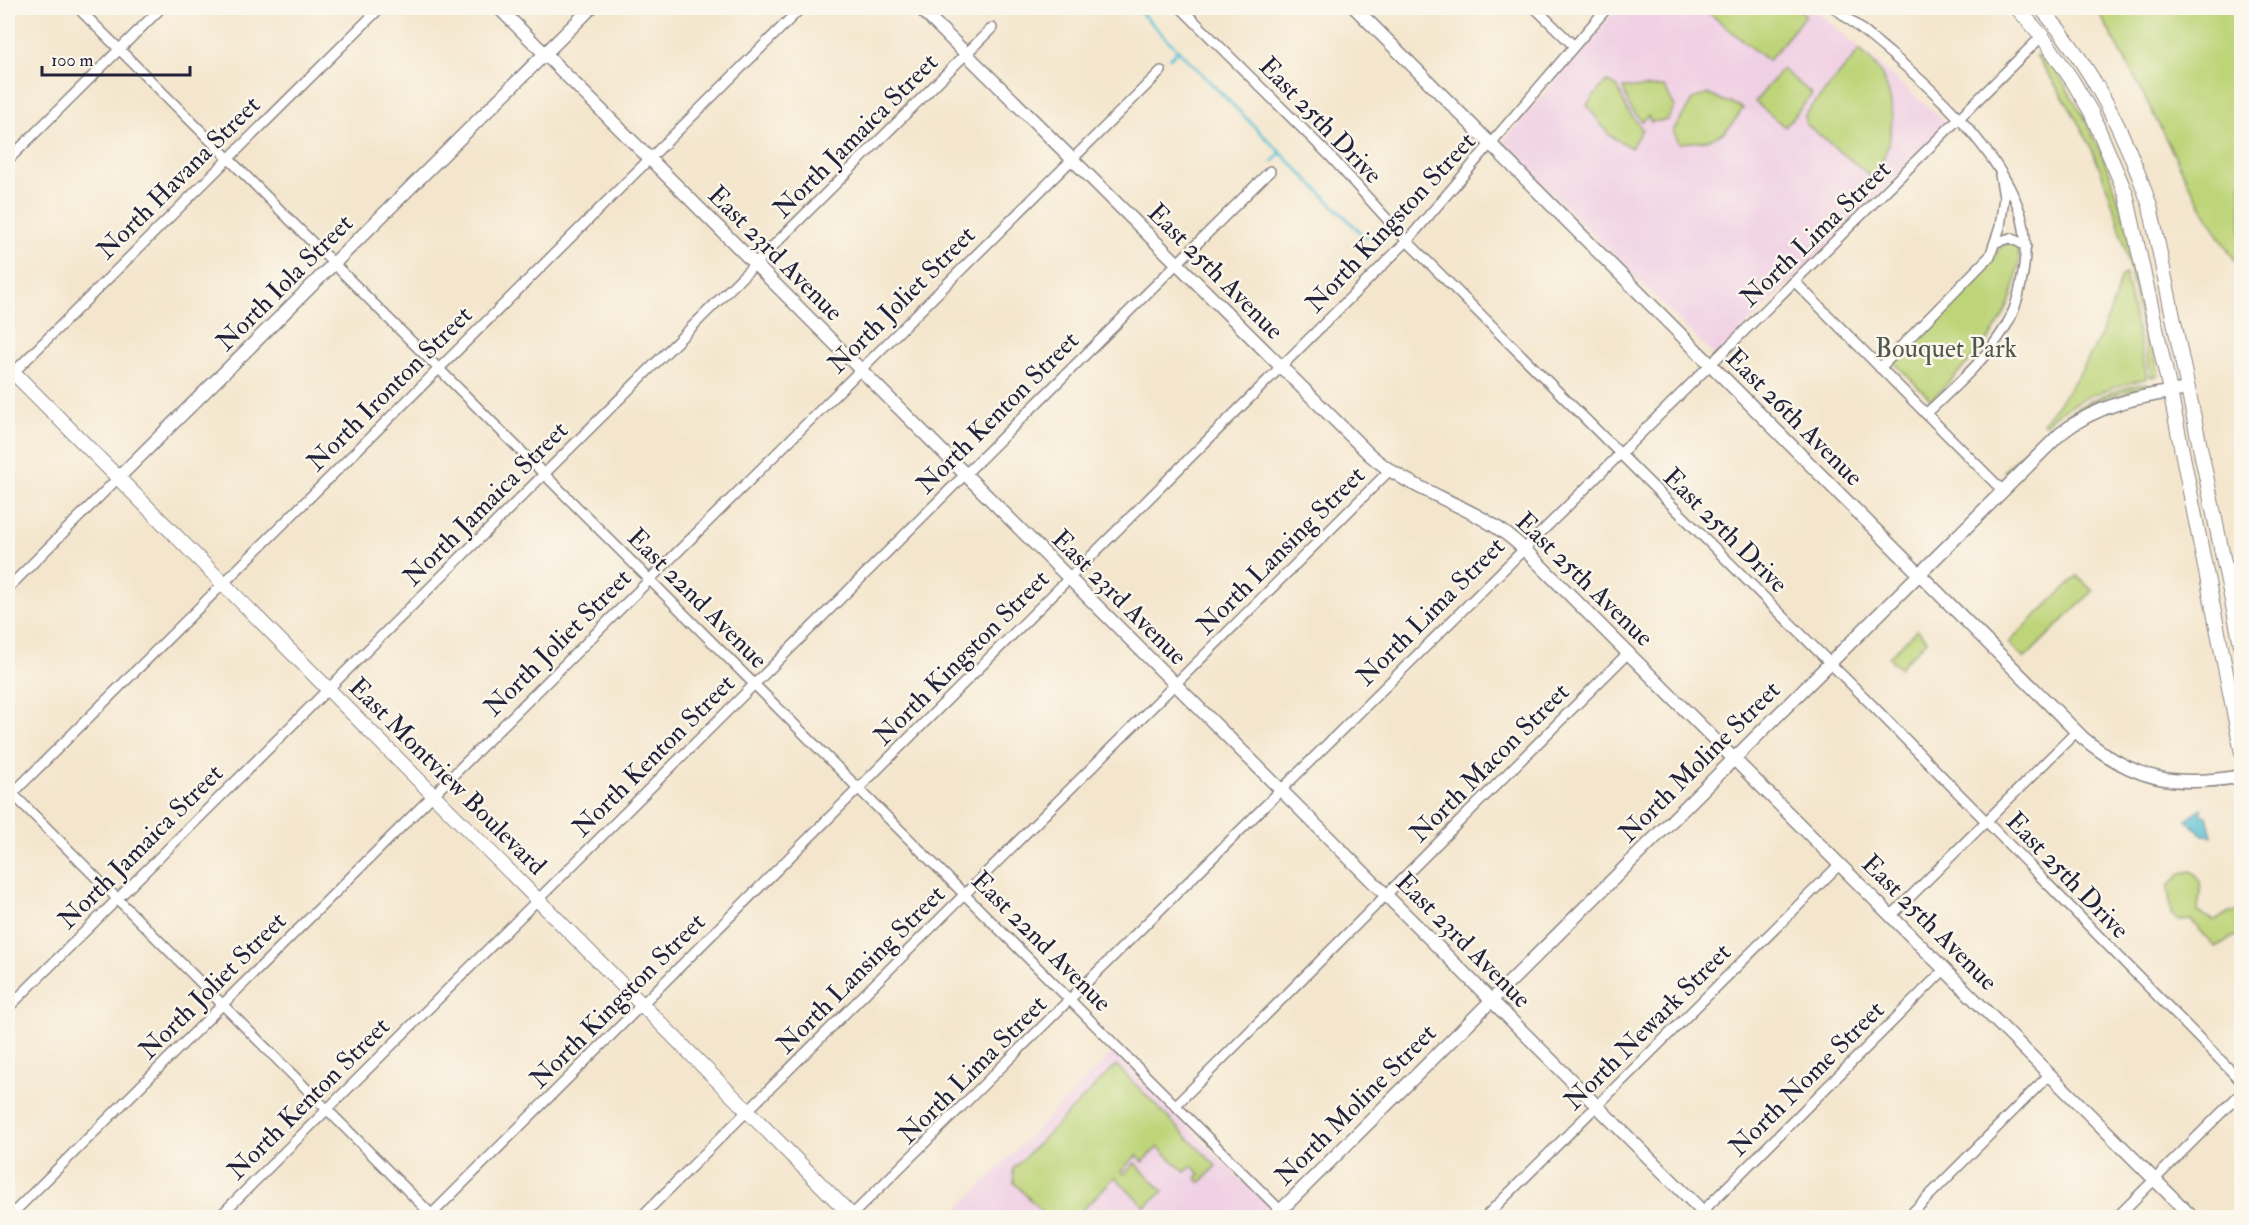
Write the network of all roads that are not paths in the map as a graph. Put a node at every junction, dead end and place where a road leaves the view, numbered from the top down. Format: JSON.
{"nodes":[{"id":1,"x":78,"y":8,"type":"edge"},
{"id":2,"x":161,"y":8,"type":"edge"},
{"id":3,"x":380,"y":8,"type":"edge"},
{"id":4,"x":499,"y":8,"type":"edge"},
{"id":5,"x":591,"y":8,"type":"edge"},
{"id":6,"x":801,"y":8,"type":"edge"},
{"id":7,"x":920,"y":8,"type":"edge"},
{"id":8,"x":1181,"y":8,"type":"edge"},
{"id":9,"x":1355,"y":8,"type":"edge"},
{"id":10,"x":1535,"y":8,"type":"edge"},
{"id":11,"x":1607,"y":8,"type":"edge"},
{"id":12,"x":1835,"y":8,"type":"edge"},
{"id":13,"x":2017,"y":8,"type":"edge"},
{"id":14,"x":2041,"y":8,"type":"edge"},
{"id":15,"x":992,"y":28,"type":"dead end"},
{"id":16,"x":2042,"y":36,"type":"junction"},
{"id":17,"x":1574,"y":46,"type":"junction"},
{"id":18,"x":120,"y":49,"type":"junction"},
{"id":19,"x":545,"y":53,"type":"junction"},
{"id":20,"x":967,"y":54,"type":"junction"},
{"id":21,"x":1161,"y":71,"type":"dead end"},
{"id":22,"x":1959,"y":121,"type":"junction"},
{"id":23,"x":1490,"y":144,"type":"junction"},
{"id":24,"x":229,"y":158,"type":"junction"},
{"id":25,"x":650,"y":158,"type":"junction"},
{"id":26,"x":1072,"y":159,"type":"junction"},
{"id":27,"x":8,"y":160,"type":"edge"},
{"id":28,"x":1998,"y":167,"type":"junction"},
{"id":29,"x":1270,"y":171,"type":"dead end"},
{"id":30,"x":1407,"y":241,"type":"junction"},
{"id":31,"x":1996,"y":242,"type":"junction"},
{"id":32,"x":2026,"y":246,"type":"junction"},
{"id":33,"x":1176,"y":263,"type":"junction"},
{"id":34,"x":334,"y":264,"type":"junction"},
{"id":35,"x":755,"y":264,"type":"junction"},
{"id":36,"x":1795,"y":282,"type":"junction"},
{"id":37,"x":1710,"y":364,"type":"junction"},
{"id":38,"x":1280,"y":367,"type":"junction"},
{"id":39,"x":438,"y":368,"type":"junction"},
{"id":40,"x":1880,"y":368,"type":"junction"},
{"id":41,"x":861,"y":369,"type":"junction"},
{"id":42,"x":9,"y":373,"type":"edge"},
{"id":43,"x":2187,"y":389,"type":"junction"},
{"id":44,"x":2170,"y":392,"type":"junction"},
{"id":45,"x":1926,"y":414,"type":"junction"},
{"id":46,"x":1620,"y":453,"type":"junction"},
{"id":47,"x":1389,"y":471,"type":"junction"},
{"id":48,"x":544,"y":474,"type":"junction"},
{"id":49,"x":965,"y":474,"type":"junction"},
{"id":50,"x":118,"y":478,"type":"junction"},
{"id":51,"x":2003,"y":491,"type":"junction"},
{"id":52,"x":1524,"y":548,"type":"junction"},
{"id":53,"x":1919,"y":573,"type":"junction"},
{"id":54,"x":1069,"y":578,"type":"junction"},
{"id":55,"x":650,"y":579,"type":"junction"},
{"id":56,"x":223,"y":584,"type":"junction"},
{"id":57,"x":8,"y":588,"type":"edge"},
{"id":58,"x":2241,"y":650,"type":"edge"},
{"id":59,"x":1629,"y":652,"type":"junction"},
{"id":60,"x":1829,"y":662,"type":"junction"},
{"id":61,"x":754,"y":684,"type":"junction"},
{"id":62,"x":1176,"y":684,"type":"junction"},
{"id":63,"x":327,"y":689,"type":"junction"},
{"id":64,"x":2077,"y":731,"type":"junction"},
{"id":65,"x":2241,"y":753,"type":"edge"},
{"id":66,"x":1734,"y":757,"type":"junction"},
{"id":67,"x":2241,"y":776,"type":"edge"},
{"id":68,"x":859,"y":788,"type":"junction"},
{"id":69,"x":1280,"y":788,"type":"junction"},
{"id":70,"x":9,"y":794,"type":"edge"},
{"id":71,"x":433,"y":795,"type":"junction"},
{"id":72,"x":1987,"y":822,"type":"junction"},
{"id":73,"x":1840,"y":864,"type":"junction"},
{"id":74,"x":965,"y":894,"type":"junction"},
{"id":75,"x":1386,"y":894,"type":"junction"},
{"id":76,"x":116,"y":899,"type":"junction"},
{"id":77,"x":537,"y":900,"type":"junction"},
{"id":78,"x":1892,"y":915,"type":"junction"},
{"id":79,"x":1945,"y":969,"type":"junction"},
{"id":80,"x":1491,"y":999,"type":"junction"},
{"id":81,"x":1071,"y":1000,"type":"junction"},
{"id":82,"x":642,"y":1004,"type":"junction"},
{"id":83,"x":222,"y":1005,"type":"junction"},
{"id":84,"x":8,"y":1008,"type":"edge"},
{"id":85,"x":2050,"y":1074,"type":"junction"},
{"id":86,"x":2241,"y":1082,"type":"edge"},
{"id":87,"x":2241,"y":1092,"type":"edge"},
{"id":88,"x":1176,"y":1105,"type":"junction"},
{"id":89,"x":1597,"y":1105,"type":"junction"},
{"id":90,"x":327,"y":1110,"type":"junction"},
{"id":91,"x":748,"y":1110,"type":"junction"},
{"id":92,"x":2155,"y":1179,"type":"junction"},
{"id":93,"x":10,"y":1215,"type":"edge"},
{"id":94,"x":1281,"y":1215,"type":"edge"},
{"id":95,"x":1703,"y":1215,"type":"edge"},
{"id":96,"x":432,"y":1216,"type":"edge"},
{"id":97,"x":852,"y":1217,"type":"edge"},
{"id":98,"x":218,"y":1218,"type":"edge"},
{"id":99,"x":640,"y":1218,"type":"edge"},
{"id":100,"x":1484,"y":1218,"type":"edge"},
{"id":101,"x":1907,"y":1218,"type":"edge"},
{"id":102,"x":2116,"y":1218,"type":"edge"},
{"id":103,"x":2193,"y":1218,"type":"edge"}],
"edges":[{"from":1,"to":18,"type":"street","name":"East 22nd Avenue"},
{"from":2,"to":18,"type":"street"},
{"from":3,"to":24,"type":"street","name":"North Havana Street"},
{"from":4,"to":19,"type":"street","name":"East 23rd Avenue"},
{"from":5,"to":19,"type":"street","name":"North Iola Street"},
{"from":6,"to":25,"type":"street","name":"North Ironton Street"},
{"from":7,"to":20,"type":"street","name":"East 25th Avenue"},
{"from":8,"to":30,"type":"street","name":"East 25th Drive"},
{"from":9,"to":23,"type":"street","name":"East 26th Avenue"},
{"from":10,"to":17,"type":"street"},
{"from":11,"to":17,"type":"street","name":"North Kingston Street"},
{"from":12,"to":22,"type":"street"},
{"from":13,"to":16,"type":"main road"},
{"from":14,"to":43,"type":"main road"},
{"from":15,"to":20,"type":"street","name":"North Jamaica Street"},
{"from":16,"to":22,"type":"street","name":"North Lima Street"},
{"from":16,"to":44,"type":"main road"},
{"from":17,"to":23,"type":"street","name":"North Kingston Street"},
{"from":18,"to":24,"type":"street","name":"East 22nd Avenue"},
{"from":18,"to":27,"type":"street"},
{"from":19,"to":25,"type":"street","name":"East 23rd Avenue"},
{"from":19,"to":34,"type":"street","name":"North Iola Street"},
{"from":20,"to":26,"type":"street","name":"East 25th Avenue"},
{"from":20,"to":35,"type":"street","name":"North Jamaica Street"},
{"from":21,"to":26,"type":"street","name":"North Joliet Street"},
{"from":22,"to":28,"type":"street"},
{"from":22,"to":36,"type":"street","name":"North Lima Street"},
{"from":23,"to":30,"type":"street","name":"North Kingston Street"},
{"from":23,"to":37,"type":"street","name":"East 26th Avenue"},
{"from":24,"to":34,"type":"street","name":"East 22nd Avenue"},
{"from":24,"to":42,"type":"street","name":"North Havana Street"},
{"from":25,"to":35,"type":"street","name":"East 23rd Avenue"},
{"from":25,"to":39,"type":"street","name":"North Ironton Street"},
{"from":26,"to":33,"type":"street","name":"East 25th Avenue"},
{"from":26,"to":41,"type":"street","name":"North Joliet Street"},
{"from":28,"to":31,"type":"street"},
{"from":28,"to":32,"type":"street"},
{"from":29,"to":33,"type":"street","name":"North Kenton Street"},
{"from":30,"to":38,"type":"street","name":"North Kingston Street"},
{"from":30,"to":46,"type":"street","name":"East 25th Drive"},
{"from":31,"to":32,"type":"street"},
{"from":31,"to":40,"type":"street"},
{"from":32,"to":45,"type":"street"},
{"from":33,"to":38,"type":"street","name":"East 25th Avenue"},
{"from":33,"to":49,"type":"street","name":"North Kenton Street"},
{"from":34,"to":39,"type":"street","name":"East 22nd Avenue"},
{"from":34,"to":50,"type":"street","name":"North Iola Street"},
{"from":35,"to":41,"type":"street","name":"East 23rd Avenue"},
{"from":35,"to":48,"type":"street","name":"North Jamaica Street"},
{"from":36,"to":37,"type":"street","name":"North Lima Street"},
{"from":36,"to":40,"type":"street"},
{"from":37,"to":46,"type":"street","name":"North Lima Street"},
{"from":37,"to":53,"type":"street","name":"East 26th Avenue"},
{"from":38,"to":47,"type":"street","name":"East 25th Avenue"},
{"from":38,"to":54,"type":"street","name":"North Kingston Street"},
{"from":39,"to":48,"type":"street","name":"East 22nd Avenue"},
{"from":39,"to":56,"type":"street","name":"North Ironton Street"},
{"from":40,"to":45,"type":"street"},
{"from":41,"to":49,"type":"street","name":"East 23rd Avenue"},
{"from":41,"to":55,"type":"street","name":"North Joliet Street"},
{"from":42,"to":50,"type":"main road","name":"East Montview Boulevard"},
{"from":43,"to":44,"type":"street","name":"North Moline Street"},
{"from":43,"to":58,"type":"main road"},
{"from":44,"to":51,"type":"street","name":"North Moline Street"},
{"from":44,"to":65,"type":"main road"},
{"from":45,"to":51,"type":"street"},
{"from":46,"to":52,"type":"street","name":"North Lima Street"},
{"from":46,"to":60,"type":"street","name":"East 25th Drive"},
{"from":47,"to":52,"type":"street","name":"East 25th Avenue"},
{"from":47,"to":62,"type":"street","name":"North Lansing Street"},
{"from":48,"to":55,"type":"street","name":"East 22nd Avenue"},
{"from":48,"to":63,"type":"street","name":"North Jamaica Street"},
{"from":49,"to":54,"type":"street","name":"East 23rd Avenue"},
{"from":49,"to":61,"type":"street","name":"North Kenton Street"},
{"from":50,"to":56,"type":"main road","name":"East Montview Boulevard"},
{"from":50,"to":57,"type":"street","name":"North Iola Street"},
{"from":51,"to":53,"type":"street","name":"North Moline Street"},
{"from":52,"to":59,"type":"street","name":"East 25th Avenue"},
{"from":52,"to":69,"type":"street","name":"North Lima Street"},
{"from":53,"to":60,"type":"street","name":"North Moline Street"},
{"from":53,"to":64,"type":"street","name":"East 26th Avenue"},
{"from":54,"to":62,"type":"street","name":"East 23rd Avenue"},
{"from":54,"to":68,"type":"street","name":"North Kingston Street"},
{"from":55,"to":61,"type":"street","name":"East 22nd Avenue"},
{"from":55,"to":71,"type":"street","name":"North Joliet Street"},
{"from":56,"to":63,"type":"main road","name":"East Montview Boulevard"},
{"from":56,"to":70,"type":"street","name":"North Ironton Street"},
{"from":59,"to":66,"type":"street","name":"East 25th Avenue"},
{"from":59,"to":75,"type":"street","name":"North Macon Street"},
{"from":60,"to":66,"type":"street","name":"North Moline Street"},
{"from":60,"to":72,"type":"street","name":"East 25th Drive"},
{"from":61,"to":68,"type":"street","name":"East 22nd Avenue"},
{"from":61,"to":77,"type":"street","name":"North Kenton Street"},
{"from":62,"to":69,"type":"street","name":"East 23rd Avenue"},
{"from":62,"to":74,"type":"street","name":"North Lansing Street"},
{"from":63,"to":71,"type":"main road","name":"East Montview Boulevard"},
{"from":63,"to":76,"type":"street","name":"North Jamaica Street"},
{"from":64,"to":67,"type":"street","name":"East 26th Avenue"},
{"from":64,"to":72,"type":"street"},
{"from":66,"to":73,"type":"street","name":"East 25th Avenue"},
{"from":66,"to":80,"type":"street","name":"North Moline Street"},
{"from":68,"to":74,"type":"street","name":"East 22nd Avenue"},
{"from":68,"to":82,"type":"street","name":"North Kingston Street"},
{"from":69,"to":75,"type":"street","name":"East 23rd Avenue"},
{"from":69,"to":81,"type":"street","name":"North Lima Street"},
{"from":70,"to":76,"type":"street"},
{"from":71,"to":77,"type":"main road","name":"East Montview Boulevard"},
{"from":71,"to":83,"type":"street","name":"North Joliet Street"},
{"from":72,"to":78,"type":"street"},
{"from":72,"to":86,"type":"street","name":"East 25th Drive"},
{"from":73,"to":78,"type":"street","name":"East 25th Avenue"},
{"from":73,"to":89,"type":"street","name":"North Newark Street"},
{"from":74,"to":81,"type":"street","name":"East 22nd Avenue"},
{"from":74,"to":91,"type":"street","name":"North Lansing Street"},
{"from":75,"to":80,"type":"street","name":"East 23rd Avenue"},
{"from":75,"to":88,"type":"street","name":"North Macon Street"},
{"from":76,"to":83,"type":"street"},
{"from":76,"to":84,"type":"street","name":"North Jamaica Street"},
{"from":77,"to":82,"type":"main road","name":"East Montview Boulevard"},
{"from":77,"to":90,"type":"street","name":"North Kenton Street"},
{"from":78,"to":79,"type":"street","name":"East 25th Avenue"},
{"from":79,"to":85,"type":"street","name":"East 25th Avenue"},
{"from":79,"to":95,"type":"street","name":"North Nome Street"},
{"from":80,"to":89,"type":"street","name":"East 23rd Avenue"},
{"from":80,"to":94,"type":"street","name":"North Moline Street"},
{"from":81,"to":88,"type":"street","name":"East 22nd Avenue"},
{"from":81,"to":97,"type":"street","name":"North Lima Street"},
{"from":82,"to":91,"type":"main road","name":"East Montview Boulevard"},
{"from":82,"to":96,"type":"street","name":"North Kingston Street"},
{"from":83,"to":90,"type":"street"},
{"from":83,"to":93,"type":"street","name":"North Joliet Street"},
{"from":85,"to":92,"type":"street","name":"East 25th Avenue"},
{"from":85,"to":101,"type":"street"},
{"from":87,"to":92,"type":"street"},
{"from":88,"to":94,"type":"street","name":"East 22nd Avenue"},
{"from":89,"to":95,"type":"street","name":"East 23rd Avenue"},
{"from":89,"to":100,"type":"street","name":"North Newark Street"},
{"from":90,"to":96,"type":"street"},
{"from":90,"to":98,"type":"street","name":"North Kenton Street"},
{"from":91,"to":97,"type":"main road","name":"East Montview Boulevard"},
{"from":91,"to":99,"type":"street","name":"North Lansing Street"},
{"from":92,"to":102,"type":"street"},
{"from":92,"to":103,"type":"street","name":"East 25th Avenue"}]}
